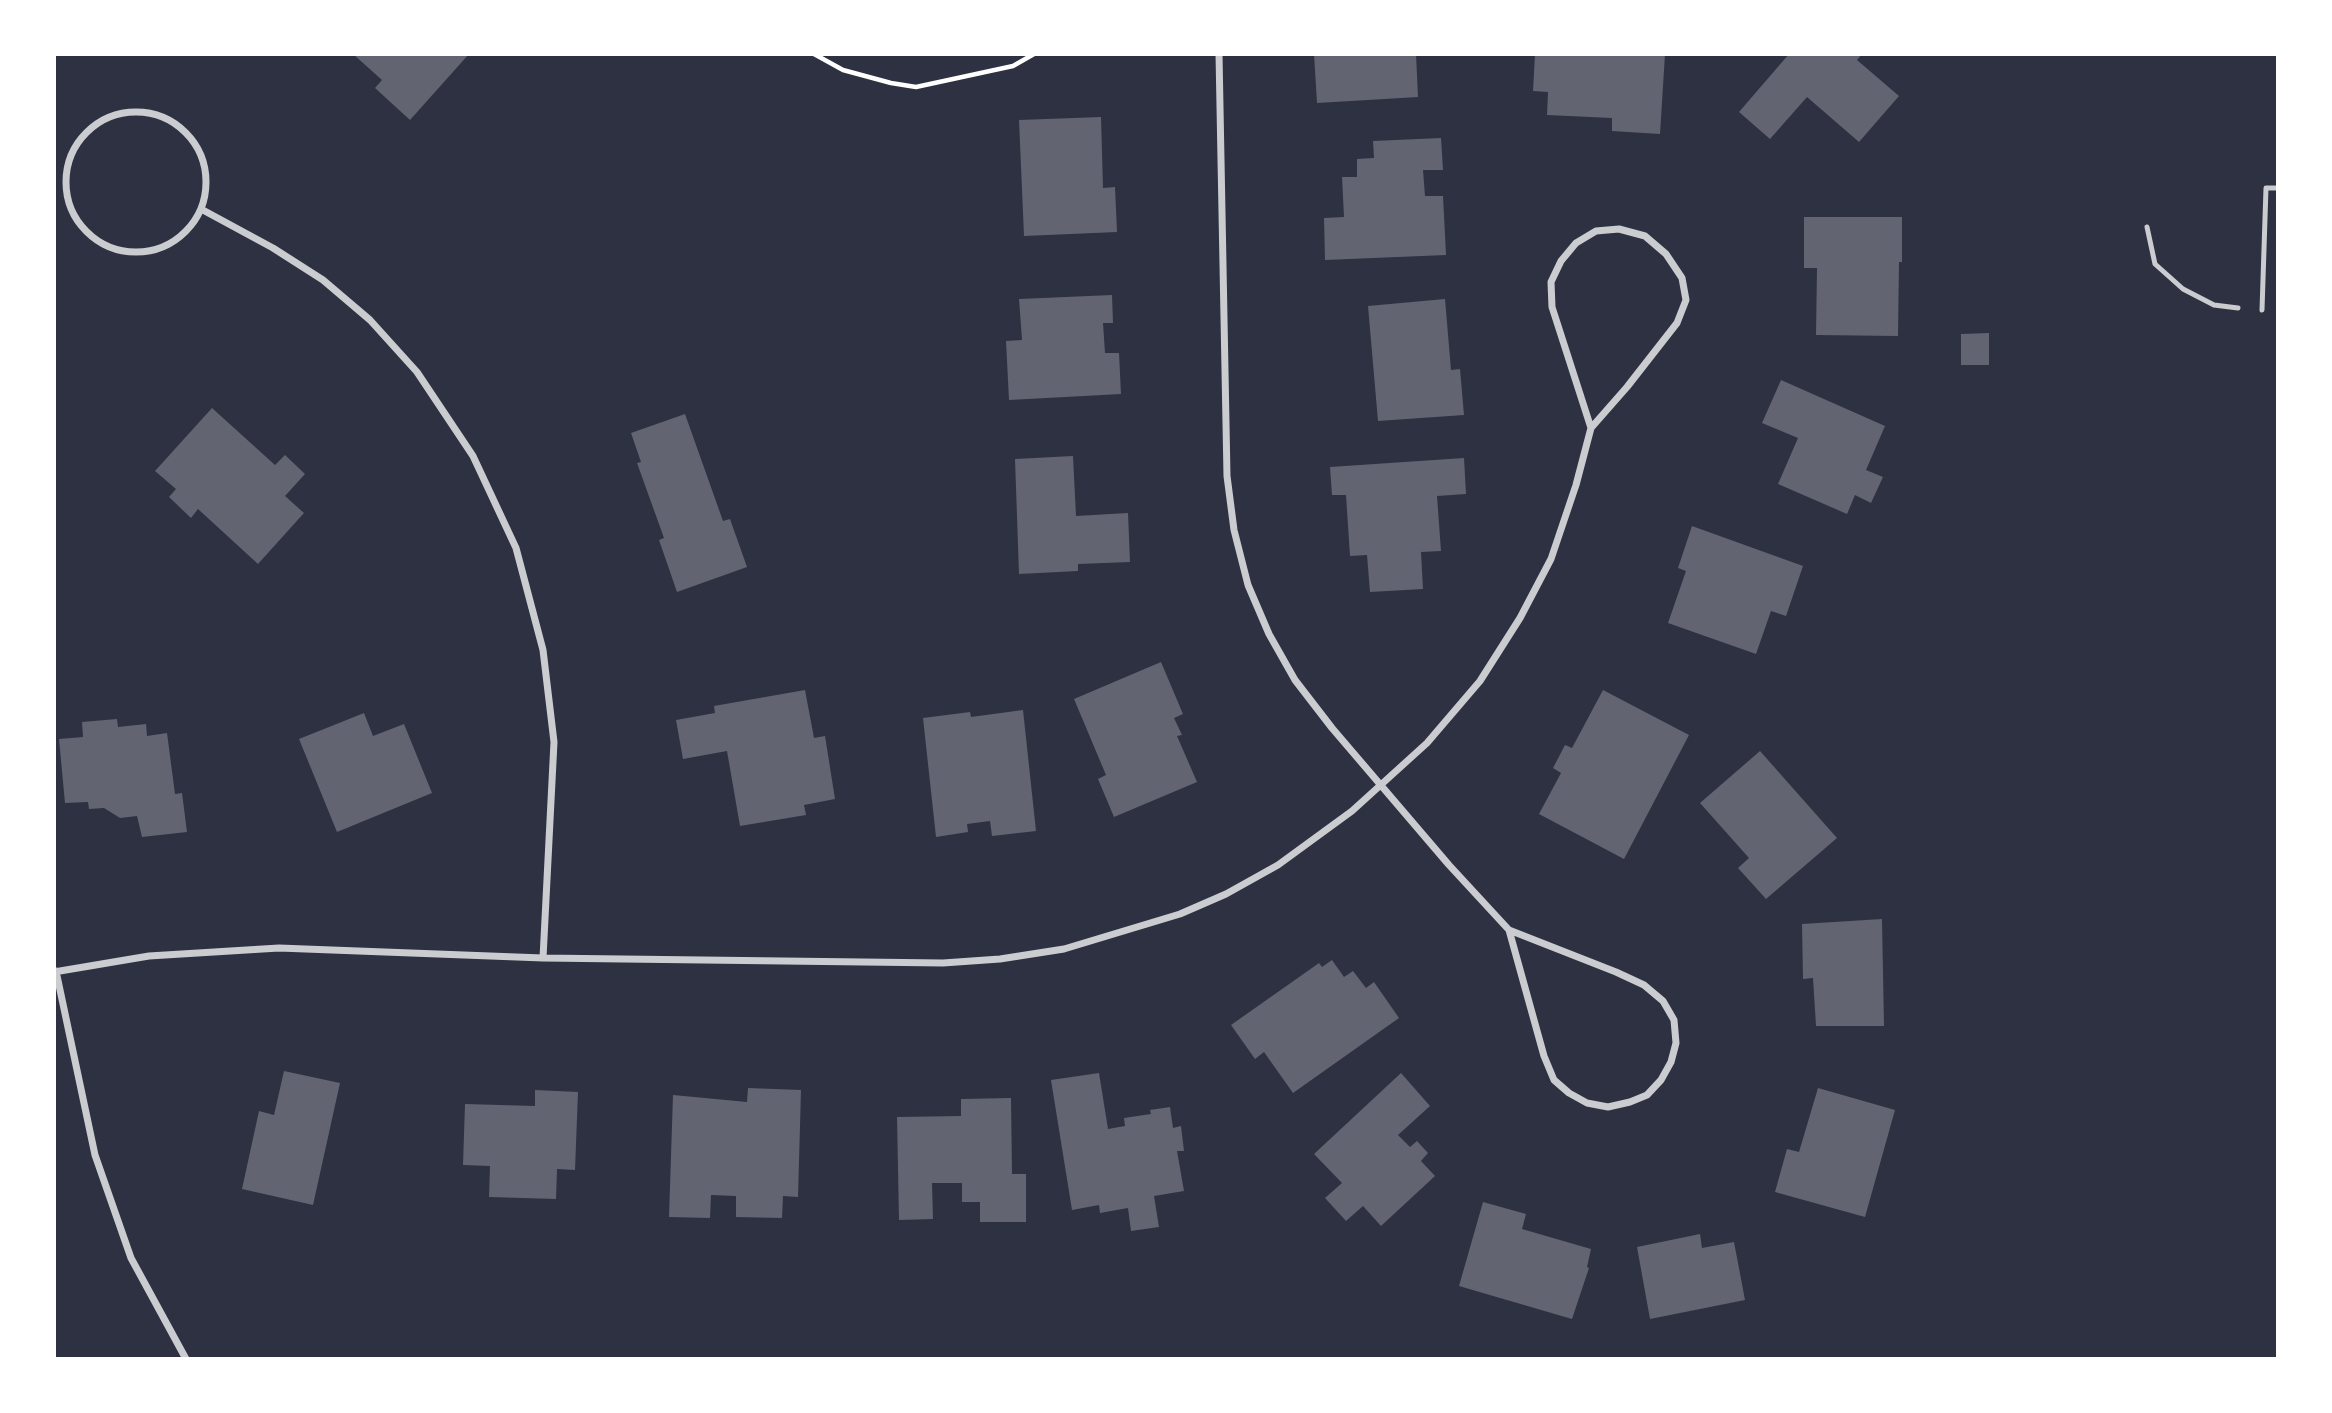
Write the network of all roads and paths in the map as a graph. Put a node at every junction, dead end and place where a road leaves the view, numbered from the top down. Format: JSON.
{"nodes":[{"id":1,"x":814,"y":54,"type":"edge"},
{"id":2,"x":1034,"y":54,"type":"edge"},
{"id":3,"x":1219,"y":54,"type":"edge"},
{"id":4,"x":2278,"y":188,"type":"edge"},
{"id":5,"x":201,"y":209,"type":"junction"},
{"id":6,"x":2147,"y":227,"type":"dead end"},
{"id":7,"x":2238,"y":308,"type":"dead end"},
{"id":8,"x":2262,"y":310,"type":"dead end"},
{"id":9,"x":1591,"y":428,"type":"junction"},
{"id":10,"x":1381,"y":786,"type":"junction"},
{"id":11,"x":1509,"y":930,"type":"junction"},
{"id":12,"x":543,"y":958,"type":"junction"},
{"id":13,"x":55,"y":972,"type":"edge"},
{"id":14,"x":186,"y":1359,"type":"edge"}],
"edges":[{"from":1,"to":2,"type":"path"},
{"from":3,"to":10,"type":"street"},
{"from":4,"to":8,"type":"lane"},
{"from":5,"to":5,"type":"street"},
{"from":5,"to":12,"type":"street"},
{"from":6,"to":7,"type":"lane"},
{"from":9,"to":9,"type":"street"},
{"from":9,"to":10,"type":"street"},
{"from":10,"to":11,"type":"street"},
{"from":10,"to":12,"type":"street"},
{"from":11,"to":11,"type":"street"},
{"from":12,"to":13,"type":"street"},
{"from":13,"to":14,"type":"street"}]}
